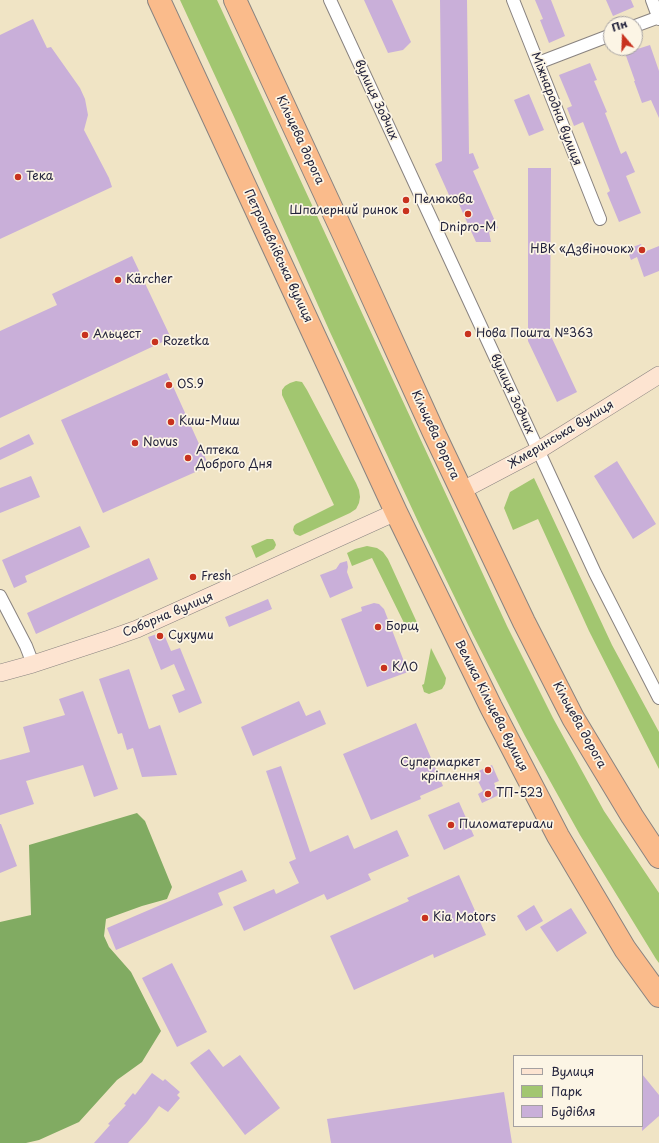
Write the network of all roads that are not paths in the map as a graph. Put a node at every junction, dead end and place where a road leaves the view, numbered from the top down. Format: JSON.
{"nodes":[{"id":1,"x":159,"y":0,"type":"edge"},
{"id":2,"x":235,"y":0,"type":"edge"},
{"id":3,"x":330,"y":0,"type":"edge"},
{"id":4,"x":513,"y":0,"type":"edge"},
{"id":5,"x":652,"y":0,"type":"edge"},
{"id":6,"x":659,"y":18,"type":"edge"},
{"id":7,"x":643,"y":23,"type":"edge"},
{"id":8,"x":603,"y":38,"type":"edge"},
{"id":9,"x":538,"y":63,"type":"junction"},
{"id":10,"x":600,"y":219,"type":"dead end"},
{"id":11,"x":659,"y":375,"type":"edge"},
{"id":12,"x":539,"y":450,"type":"junction"},
{"id":13,"x":461,"y":491,"type":"junction"},
{"id":14,"x":396,"y":512,"type":"junction"},
{"id":15,"x":0,"y":596,"type":"edge"},
{"id":16,"x":33,"y":664,"type":"junction"},
{"id":17,"x":0,"y":673,"type":"edge"},
{"id":18,"x":659,"y":698,"type":"edge"},
{"id":19,"x":659,"y":857,"type":"edge"},
{"id":20,"x":625,"y":949,"type":"junction"},
{"id":21,"x":659,"y":973,"type":"edge"},
{"id":22,"x":659,"y":996,"type":"edge"}],
"edges":[{"from":1,"to":14,"type":"highway","name":"Петропавлівська вулиця"},
{"from":2,"to":13,"type":"highway","name":"Кільцева дорога"},
{"from":3,"to":12,"type":"street","name":"вулиця Зодчих"},
{"from":4,"to":9,"type":"street","name":"Міжнародна вулиця"},
{"from":5,"to":6,"type":"street"},
{"from":6,"to":7,"type":"street"},
{"from":8,"to":9,"type":"street"},
{"from":9,"to":10,"type":"street","name":"Міжнародна вулиця"},
{"from":11,"to":12,"type":"main road","name":"Жмеринська вулиця"},
{"from":12,"to":13,"type":"main road","name":"Жмеринська вулиця"},
{"from":12,"to":18,"type":"street","name":"вулиця Зодчих"},
{"from":13,"to":19,"type":"highway","name":"Кільцева дорога"},
{"from":14,"to":16,"type":"main road","name":"Соборна вулиця"},
{"from":14,"to":20,"type":"highway","name":"Велика Кільцева вулиця"},
{"from":15,"to":16,"type":"street"},
{"from":16,"to":17,"type":"main road","name":"Соборна вулиця"},
{"from":20,"to":21,"type":"highway"},
{"from":20,"to":22,"type":"highway","name":"Велика Кільцева вулиця"}]}
